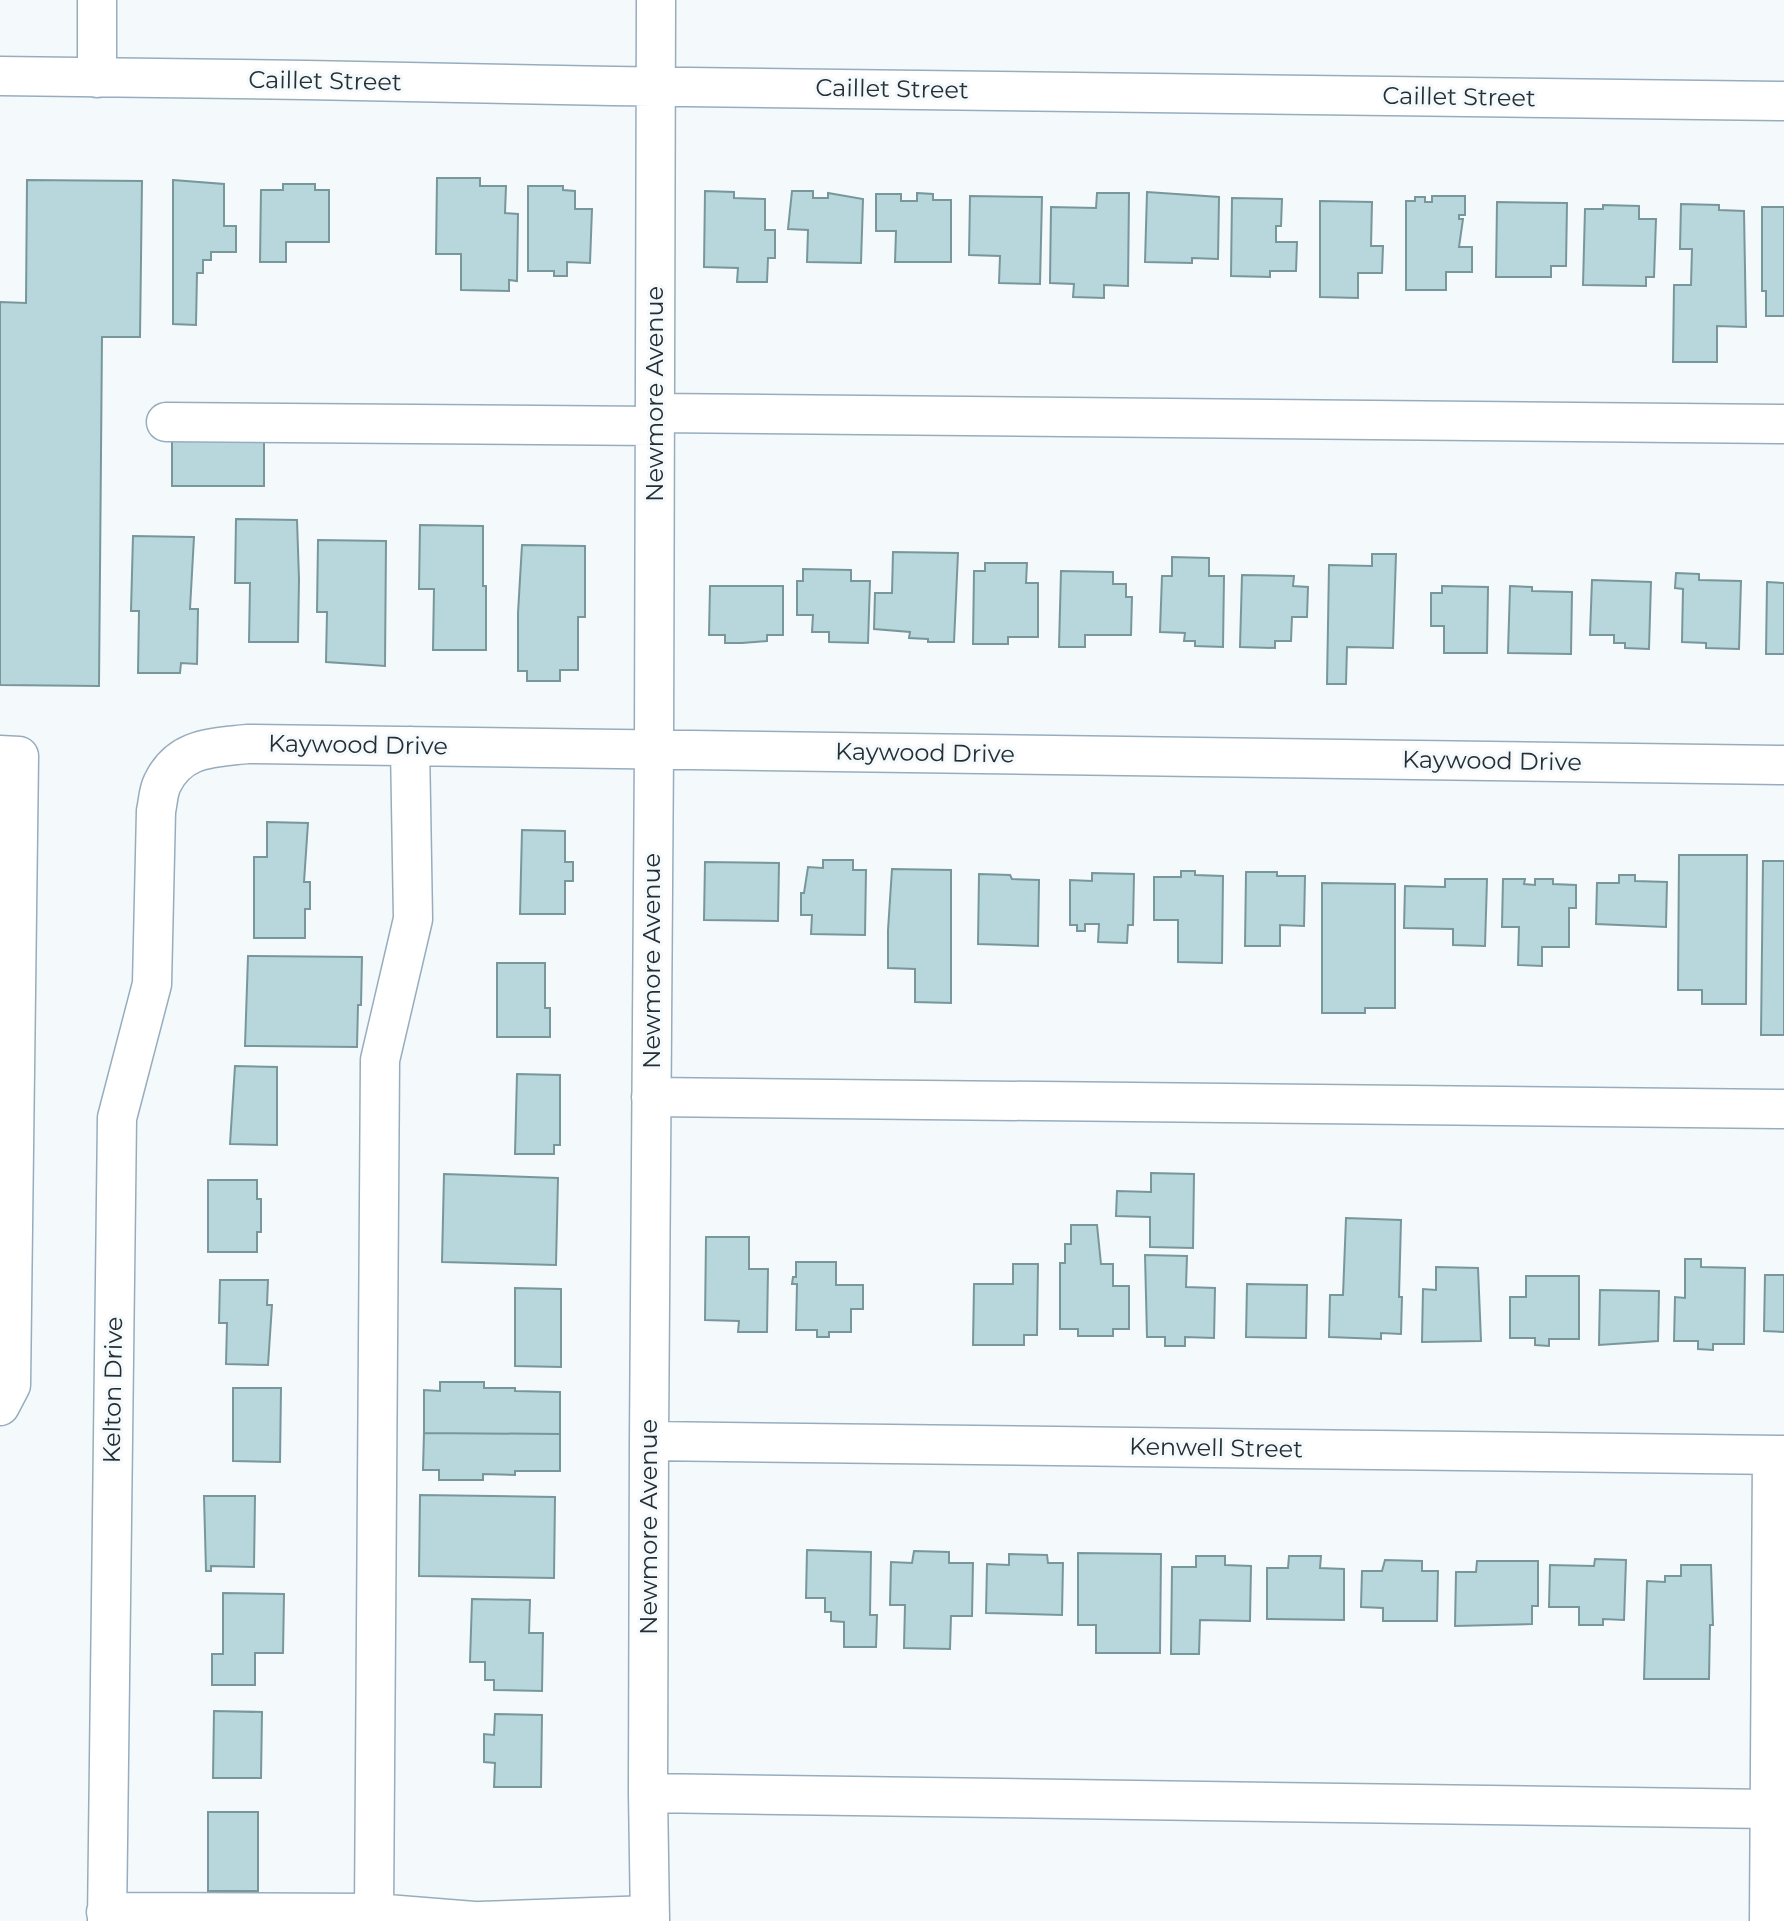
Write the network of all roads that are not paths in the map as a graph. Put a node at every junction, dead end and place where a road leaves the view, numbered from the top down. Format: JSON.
{"nodes":[{"id":1,"x":97,"y":0,"type":"edge"},
{"id":2,"x":656,"y":0,"type":"edge"},
{"id":3,"x":0,"y":76,"type":"edge"},
{"id":4,"x":97,"y":78,"type":"junction"},
{"id":5,"x":655,"y":86,"type":"junction"},
{"id":6,"x":1784,"y":101,"type":"edge"},
{"id":7,"x":655,"y":419,"type":"junction"},
{"id":8,"x":166,"y":422,"type":"dead end"},
{"id":9,"x":1784,"y":424,"type":"edge"},
{"id":10,"x":410,"y":746,"type":"junction"},
{"id":11,"x":654,"y":749,"type":"junction"},
{"id":12,"x":0,"y":755,"type":"edge"},
{"id":13,"x":1784,"y":765,"type":"edge"},
{"id":14,"x":154,"y":864,"type":"joint"},
{"id":15,"x":651,"y":1097,"type":"junction"},
{"id":16,"x":1784,"y":1109,"type":"edge"},
{"id":17,"x":0,"y":1406,"type":"edge"},
{"id":18,"x":649,"y":1441,"type":"junction"},
{"id":19,"x":1778,"y":1455,"type":"edge"},
{"id":20,"x":648,"y":1793,"type":"junction"},
{"id":21,"x":1769,"y":1809,"type":"junction"},
{"id":22,"x":374,"y":1913,"type":"junction"},
{"id":23,"x":106,"y":1917,"type":"edge"},
{"id":24,"x":650,"y":1918,"type":"edge"},
{"id":25,"x":474,"y":1921,"type":"edge"},
{"id":26,"x":480,"y":1921,"type":"edge"},
{"id":27,"x":1769,"y":1921,"type":"edge"}],
"edges":[{"from":1,"to":4,"type":"street"},
{"from":2,"to":5,"type":"street","name":"Newmore Avenue"},
{"from":3,"to":4,"type":"street","name":"Caillet Street"},
{"from":4,"to":5,"type":"street","name":"Caillet Street"},
{"from":5,"to":6,"type":"street","name":"Caillet Street"},
{"from":5,"to":7,"type":"street","name":"Newmore Avenue"},
{"from":7,"to":8,"type":"street"},
{"from":7,"to":9,"type":"street"},
{"from":7,"to":11,"type":"street","name":"Newmore Avenue"},
{"from":10,"to":11,"type":"street","name":"Kaywood Drive"},
{"from":10,"to":14,"type":"street","name":"Kaywood Drive"},
{"from":10,"to":22,"type":"street"},
{"from":11,"to":13,"type":"street","name":"Kaywood Drive"},
{"from":11,"to":15,"type":"street","name":"Newmore Avenue"},
{"from":12,"to":17,"type":"street"},
{"from":14,"to":23,"type":"street","name":"Kelton Drive"},
{"from":15,"to":16,"type":"street"},
{"from":15,"to":18,"type":"street","name":"Newmore Avenue"},
{"from":18,"to":19,"type":"street","name":"Kenwell Street"},
{"from":18,"to":20,"type":"street","name":"Newmore Avenue"},
{"from":19,"to":21,"type":"street"},
{"from":20,"to":21,"type":"street"},
{"from":20,"to":24,"type":"street","name":"Newmore Avenue"},
{"from":21,"to":27,"type":"street"},
{"from":22,"to":23,"type":"street"},
{"from":22,"to":25,"type":"street"},
{"from":24,"to":26,"type":"street"}]}
